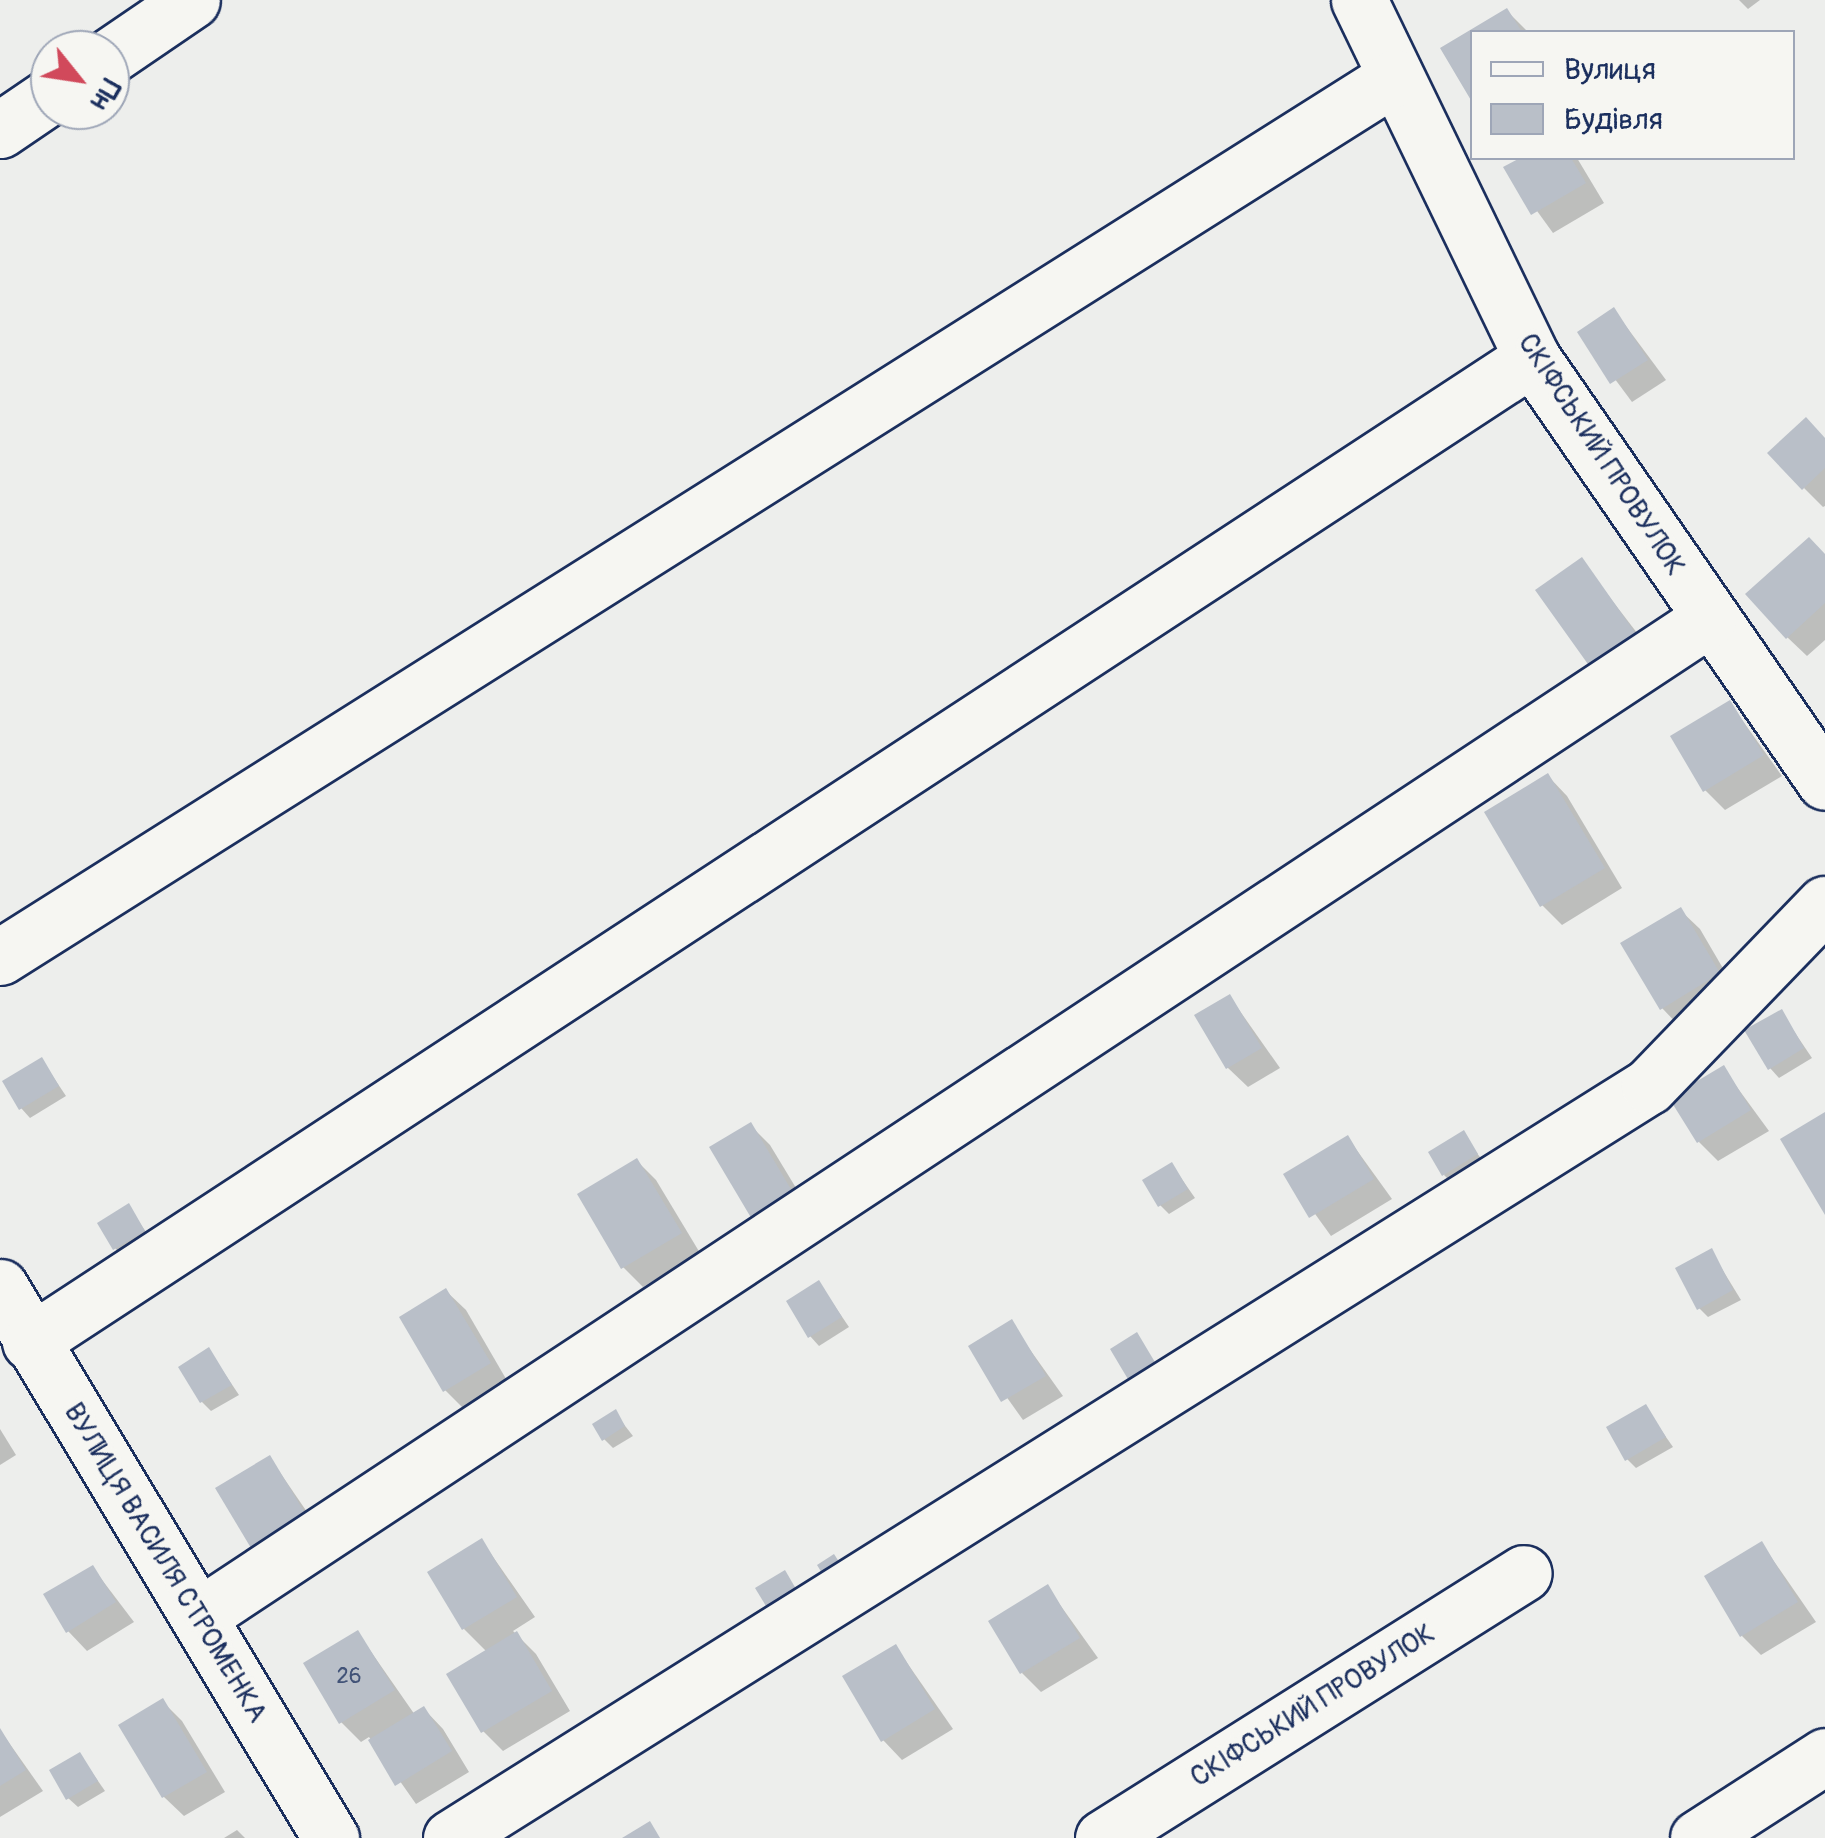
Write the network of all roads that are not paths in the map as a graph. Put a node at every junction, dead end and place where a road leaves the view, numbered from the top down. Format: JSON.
{"nodes":[{"id":1,"x":192,"y":0,"type":"edge"},
{"id":2,"x":1359,"y":0,"type":"edge"},
{"id":3,"x":130,"y":42,"type":"edge"},
{"id":4,"x":1395,"y":77,"type":"junction"},
{"id":5,"x":30,"y":110,"type":"edge"},
{"id":6,"x":0,"y":130,"type":"edge"},
{"id":7,"x":1532,"y":358,"type":"junction"},
{"id":8,"x":1709,"y":619,"type":"junction"},
{"id":9,"x":1825,"y":782,"type":"edge"},
{"id":10,"x":1825,"y":904,"type":"edge"},
{"id":11,"x":0,"y":957,"type":"edge"},
{"id":12,"x":0,"y":1288,"type":"edge"},
{"id":13,"x":30,"y":1342,"type":"junction"},
{"id":14,"x":1523,"y":1573,"type":"dead end"},
{"id":15,"x":199,"y":1616,"type":"junction"},
{"id":16,"x":1825,"y":1756,"type":"edge"},
{"id":17,"x":331,"y":1838,"type":"edge"},
{"id":18,"x":451,"y":1838,"type":"edge"},
{"id":19,"x":1103,"y":1838,"type":"edge"},
{"id":20,"x":1698,"y":1838,"type":"edge"}],
"edges":[{"from":1,"to":3,"type":"street"},
{"from":2,"to":4,"type":"street","name":"СКІФСЬКИЙ ПРОВУЛОК"},
{"from":4,"to":7,"type":"street","name":"СКІФСЬКИЙ ПРОВУЛОК"},
{"from":4,"to":11,"type":"street"},
{"from":5,"to":6,"type":"street"},
{"from":7,"to":8,"type":"street","name":"СКІФСЬКИЙ ПРОВУЛОК"},
{"from":7,"to":13,"type":"street"},
{"from":8,"to":9,"type":"street","name":"СКІФСЬКИЙ ПРОВУЛОК"},
{"from":8,"to":15,"type":"street"},
{"from":10,"to":18,"type":"street"},
{"from":12,"to":13,"type":"street","name":"ВУЛИЦЯ ВАСИЛЯ СТРОМЕНКА"},
{"from":13,"to":15,"type":"street","name":"ВУЛИЦЯ ВАСИЛЯ СТРОМЕНКА"},
{"from":14,"to":19,"type":"street","name":"СКІФСЬКИЙ ПРОВУЛОК"},
{"from":15,"to":17,"type":"street","name":"ВУЛИЦЯ ВАСИЛЯ СТРОМЕНКА"},
{"from":16,"to":20,"type":"street"}]}
